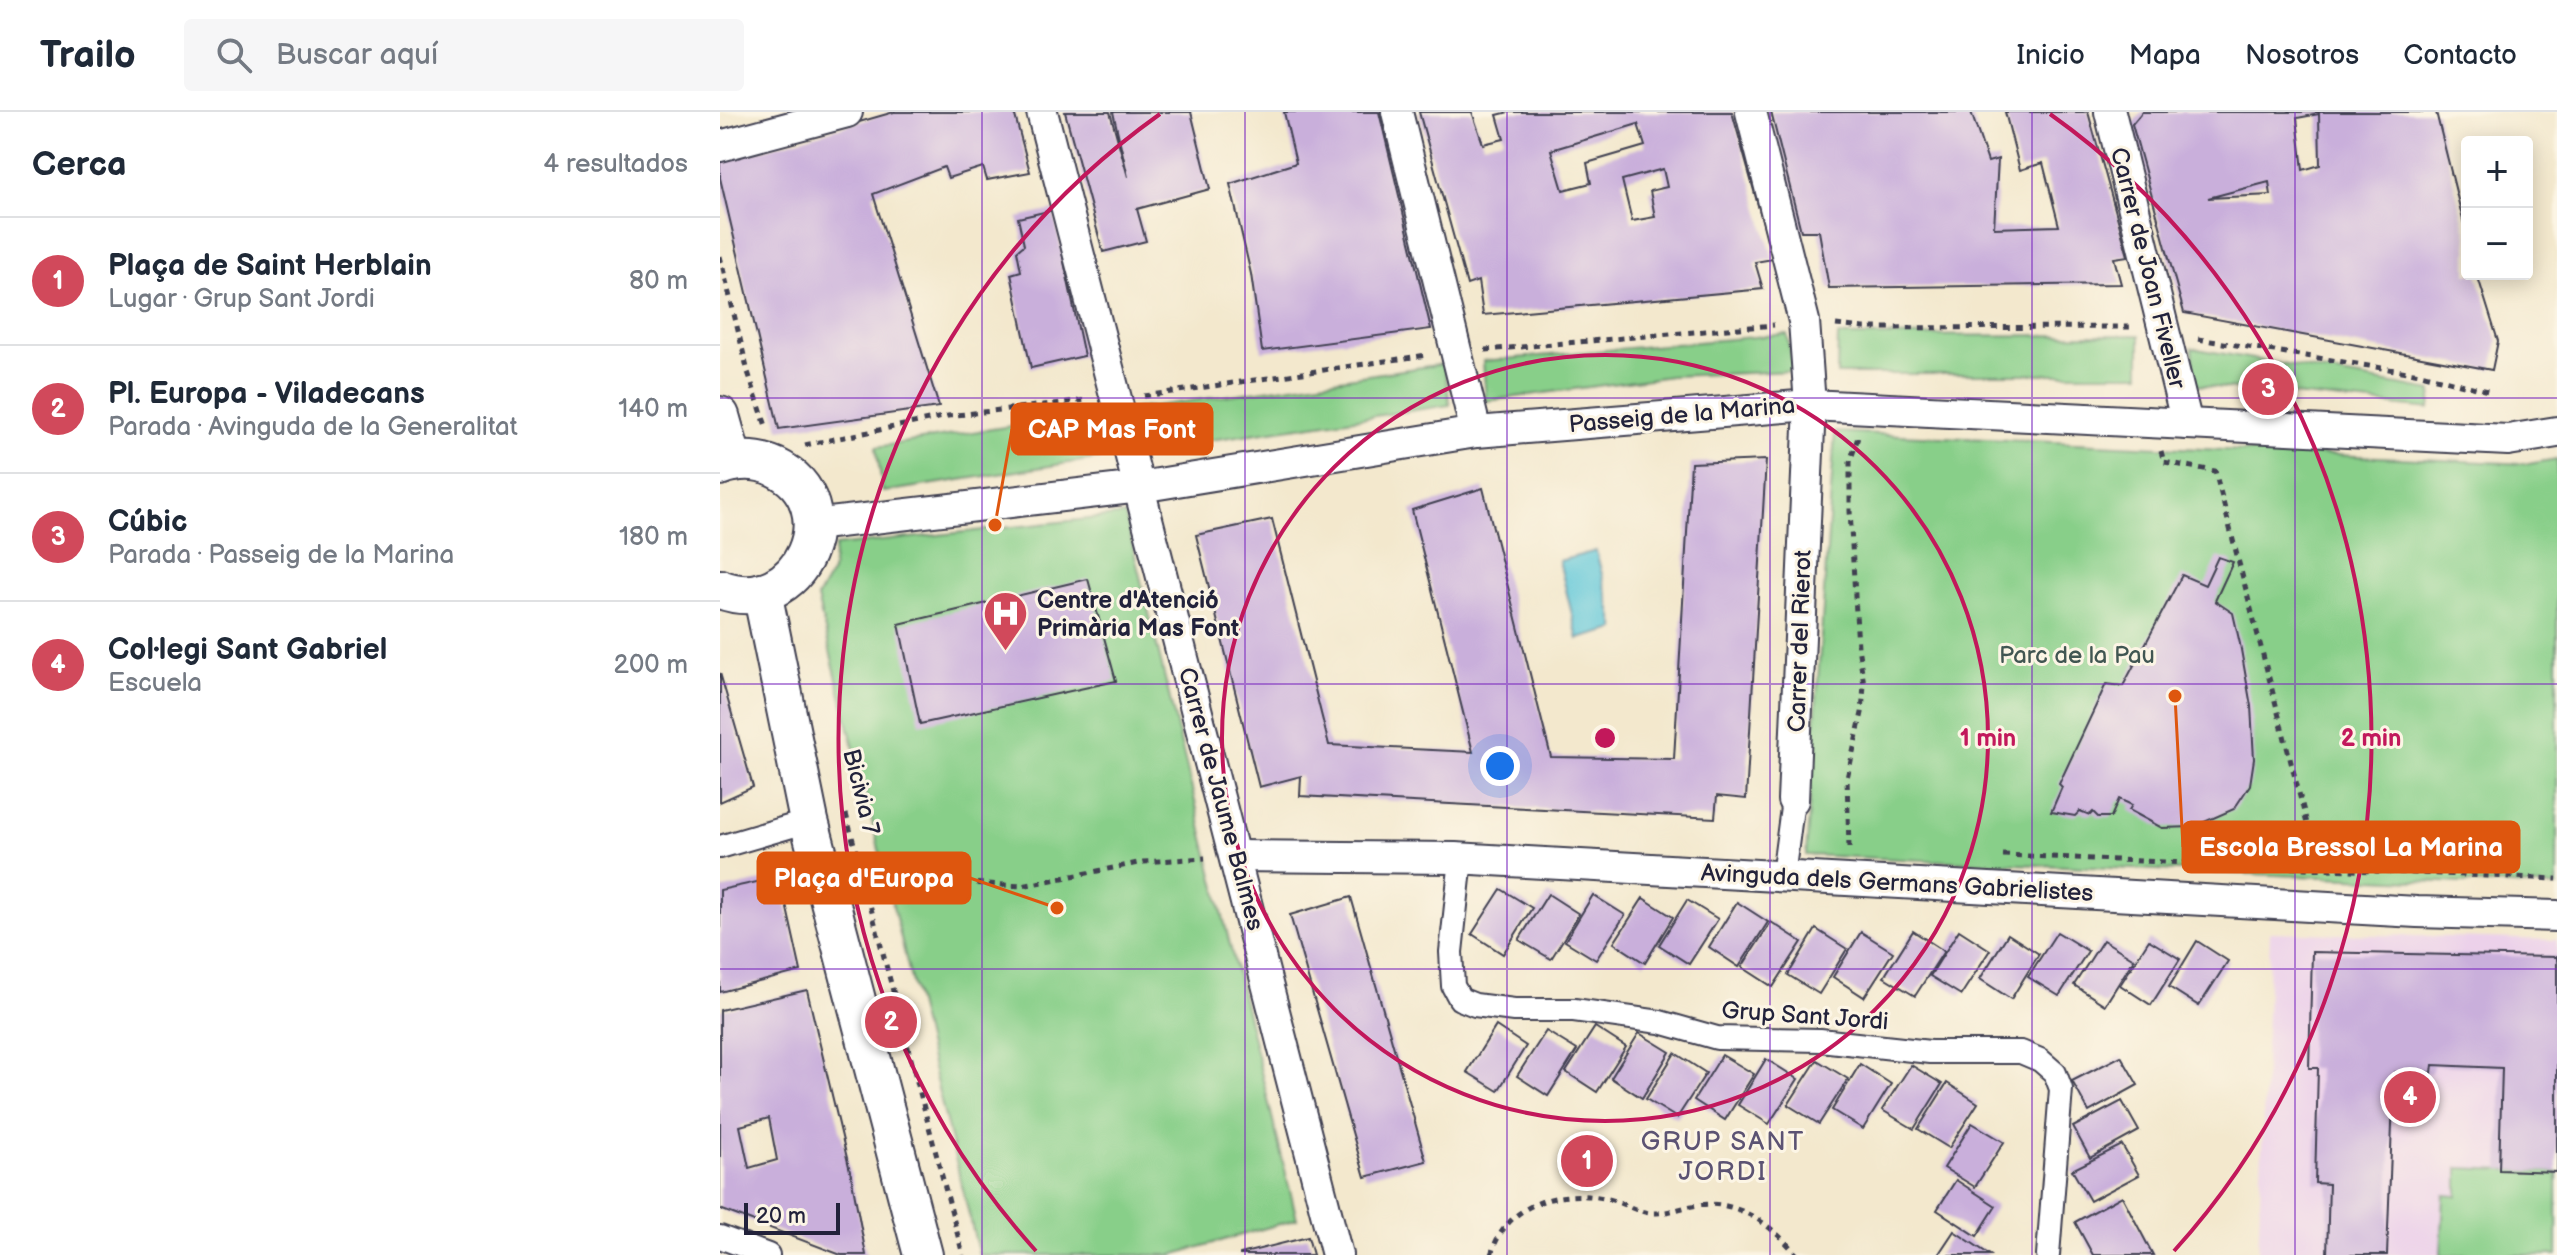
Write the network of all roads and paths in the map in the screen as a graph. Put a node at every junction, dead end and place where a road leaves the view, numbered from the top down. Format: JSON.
{"nodes":[{"id":1,"x":847,"y":112,"type":"edge"},
{"id":2,"x":1042,"y":112,"type":"edge"},
{"id":3,"x":1397,"y":112,"type":"edge"},
{"id":4,"x":1751,"y":112,"type":"edge"},
{"id":5,"x":2110,"y":112,"type":"edge"},
{"id":6,"x":720,"y":146,"type":"edge"},
{"id":7,"x":720,"y":256,"type":"edge"},
{"id":8,"x":1804,"y":321,"type":"junction"},
{"id":9,"x":2164,"y":333,"type":"junction"},
{"id":10,"x":1459,"y":351,"type":"junction"},
{"id":11,"x":748,"y":372,"type":"dead end"},
{"id":12,"x":2492,"y":392,"type":"dead end"},
{"id":13,"x":1117,"y":399,"type":"junction"},
{"id":14,"x":1810,"y":405,"type":"junction"},
{"id":15,"x":1868,"y":408,"type":"junction"},
{"id":16,"x":720,"y":416,"type":"edge"},
{"id":17,"x":2154,"y":422,"type":"junction"},
{"id":18,"x":2187,"y":424,"type":"junction"},
{"id":19,"x":1476,"y":432,"type":"junction"},
{"id":20,"x":2557,"y":432,"type":"edge"},
{"id":21,"x":791,"y":448,"type":"dead end"},
{"id":22,"x":727,"y":464,"type":"edge"},
{"id":23,"x":1140,"y":487,"type":"junction"},
{"id":24,"x":813,"y":525,"type":"junction"},
{"id":25,"x":720,"y":589,"type":"edge"},
{"id":26,"x":762,"y":592,"type":"junction"},
{"id":27,"x":1793,"y":800,"type":"joint"},
{"id":28,"x":846,"y":811,"type":"dead end"},
{"id":29,"x":809,"y":821,"type":"junction"},
{"id":30,"x":720,"y":847,"type":"edge"},
{"id":31,"x":1849,"y":848,"type":"dead end"},
{"id":32,"x":1236,"y":856,"type":"junction"},
{"id":33,"x":1461,"y":859,"type":"junction"},
{"id":34,"x":1783,"y":876,"type":"junction"},
{"id":35,"x":881,"y":878,"type":"dead end"},
{"id":36,"x":2496,"y":914,"type":"junction"},
{"id":37,"x":2557,"y":916,"type":"edge"},
{"id":38,"x":720,"y":1237,"type":"edge"},
{"id":39,"x":743,"y":1250,"type":"edge"},
{"id":40,"x":768,"y":1255,"type":"edge"},
{"id":41,"x":923,"y":1255,"type":"edge"},
{"id":42,"x":963,"y":1255,"type":"edge"},
{"id":43,"x":1337,"y":1255,"type":"edge"},
{"id":44,"x":1491,"y":1255,"type":"edge"},
{"id":45,"x":1797,"y":1255,"type":"edge"},
{"id":46,"x":2048,"y":1255,"type":"edge"}],
"edges":[{"from":1,"to":6,"type":"street"},
{"from":2,"to":13,"type":"street","name":"Carrer de Jaume Balmes"},
{"from":3,"to":10,"type":"street"},
{"from":4,"to":8,"type":"street","name":"Carrer del Rierot"},
{"from":5,"to":9,"type":"street","name":"Carrer de Joan Fiveller"},
{"from":7,"to":11,"type":"path"},
{"from":8,"to":9,"type":"path"},
{"from":8,"to":10,"type":"path"},
{"from":8,"to":14,"type":"street","name":"Carrer del Rierot"},
{"from":9,"to":12,"type":"path"},
{"from":9,"to":18,"type":"street","name":"Carrer de Joan Fiveller"},
{"from":10,"to":13,"type":"path"},
{"from":10,"to":19,"type":"street"},
{"from":13,"to":21,"type":"path"},
{"from":13,"to":23,"type":"street","name":"Carrer de Jaume Balmes"},
{"from":14,"to":15,"type":"street","name":"Passeig de la Marina"},
{"from":14,"to":19,"type":"street","name":"Passeig de la Marina"},
{"from":14,"to":27,"type":"street","name":"Carrer del Rierot"},
{"from":15,"to":17,"type":"street","name":"Passeig de la Marina"},
{"from":15,"to":31,"type":"path"},
{"from":16,"to":22,"type":"street"},
{"from":17,"to":18,"type":"street","name":"Passeig de la Marina"},
{"from":17,"to":36,"type":"path"},
{"from":18,"to":20,"type":"street","name":"Passeig de la Marina"},
{"from":19,"to":23,"type":"street","name":"Passeig de la Marina"},
{"from":22,"to":24,"type":"street"},
{"from":23,"to":24,"type":"street","name":"Passeig de la Marina"},
{"from":23,"to":32,"type":"street","name":"Carrer de Jaume Balmes"},
{"from":24,"to":26,"type":"street"},
{"from":25,"to":26,"type":"street"},
{"from":26,"to":29,"type":"street"},
{"from":27,"to":34,"type":"street","name":"Carrer del Rierot"},
{"from":28,"to":42,"type":"path","name":"Bicivia 7"},
{"from":29,"to":30,"type":"street"},
{"from":29,"to":41,"type":"street"},
{"from":32,"to":33,"type":"street","name":"Avinguda dels Germans Gabrielistes"},
{"from":32,"to":35,"type":"path"},
{"from":32,"to":43,"type":"street","name":"Carrer de Jaume Balmes"},
{"from":33,"to":34,"type":"street","name":"Avinguda dels Germans Gabrielistes"},
{"from":33,"to":46,"type":"street","name":"Grup Sant Jordi"},
{"from":34,"to":36,"type":"street","name":"Avinguda dels Germans Gabrielistes"},
{"from":36,"to":37,"type":"street","name":"Avinguda dels Germans Gabrielistes"},
{"from":38,"to":39,"type":"street"},
{"from":39,"to":40,"type":"street"},
{"from":44,"to":45,"type":"path"}]}
